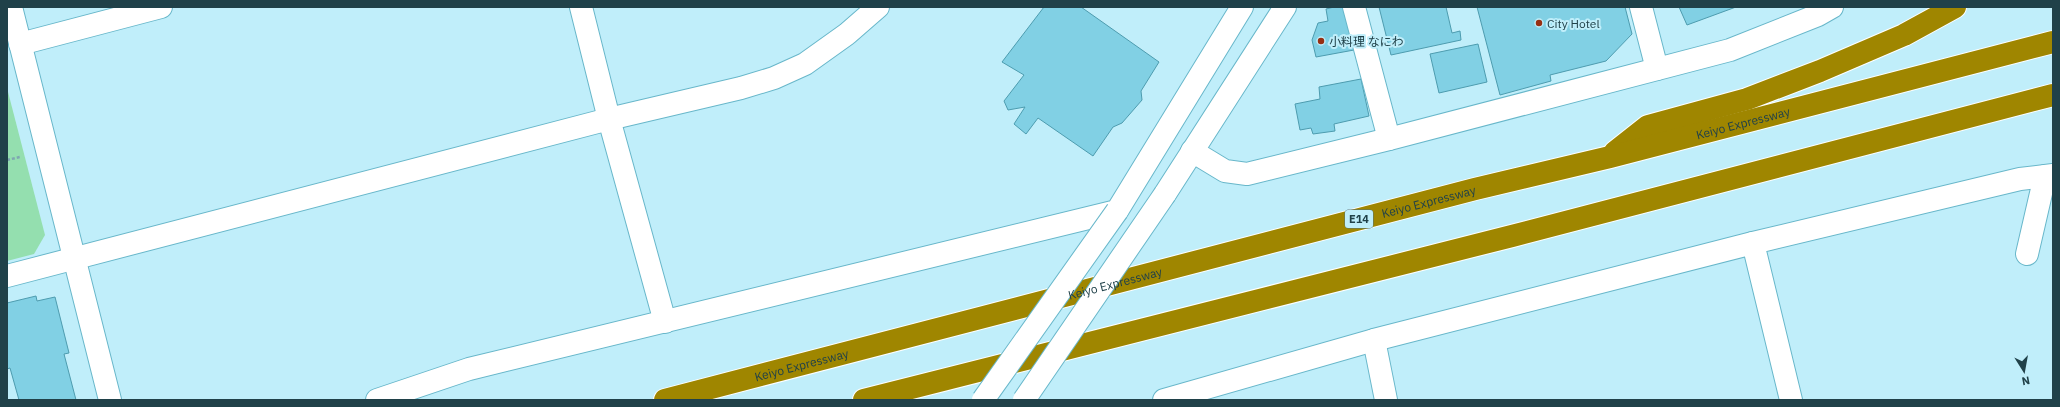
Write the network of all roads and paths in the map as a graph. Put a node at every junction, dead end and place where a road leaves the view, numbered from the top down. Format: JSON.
{"nodes":[{"id":1,"x":11,"y":7,"type":"edge"},
{"id":2,"x":161,"y":7,"type":"edge"},
{"id":3,"x":581,"y":7,"type":"edge"},
{"id":4,"x":878,"y":7,"type":"edge"},
{"id":5,"x":1242,"y":7,"type":"edge"},
{"id":6,"x":1285,"y":7,"type":"edge"},
{"id":7,"x":1354,"y":7,"type":"edge"},
{"id":8,"x":1641,"y":7,"type":"edge"},
{"id":9,"x":1832,"y":7,"type":"edge"},
{"id":10,"x":1934,"y":7,"type":"edge"},
{"id":11,"x":1956,"y":7,"type":"edge"},
{"id":12,"x":1904,"y":35,"type":"junction"},
{"id":13,"x":2053,"y":42,"type":"edge"},
{"id":14,"x":20,"y":44,"type":"junction"},
{"id":15,"x":1657,"y":69,"type":"junction"},
{"id":16,"x":2053,"y":95,"type":"edge"},
{"id":17,"x":609,"y":119,"type":"junction"},
{"id":18,"x":1389,"y":139,"type":"junction"},
{"id":19,"x":1192,"y":151,"type":"junction"},
{"id":20,"x":24,"y":156,"type":"dead end"},
{"id":21,"x":1610,"y":156,"type":"junction"},
{"id":22,"x":7,"y":160,"type":"edge"},
{"id":23,"x":2049,"y":175,"type":"edge"},
{"id":24,"x":1116,"y":211,"type":"junction"},
{"id":25,"x":1753,"y":243,"type":"junction"},
{"id":26,"x":2027,"y":254,"type":"dead end"},
{"id":27,"x":73,"y":258,"type":"junction"},
{"id":28,"x":7,"y":276,"type":"edge"},
{"id":29,"x":665,"y":322,"type":"junction"},
{"id":30,"x":1374,"y":340,"type":"junction"},
{"id":31,"x":110,"y":400,"type":"edge"},
{"id":32,"x":377,"y":400,"type":"edge"},
{"id":33,"x":665,"y":400,"type":"edge"},
{"id":34,"x":864,"y":400,"type":"edge"},
{"id":35,"x":983,"y":400,"type":"edge"},
{"id":36,"x":1024,"y":400,"type":"edge"},
{"id":37,"x":1164,"y":400,"type":"edge"},
{"id":38,"x":1386,"y":400,"type":"edge"},
{"id":39,"x":1791,"y":400,"type":"edge"}],
"edges":[{"from":1,"to":14,"type":"street"},
{"from":2,"to":14,"type":"street"},
{"from":3,"to":17,"type":"street"},
{"from":4,"to":17,"type":"street"},
{"from":5,"to":24,"type":"street"},
{"from":6,"to":19,"type":"street"},
{"from":7,"to":18,"type":"street"},
{"from":8,"to":15,"type":"street"},
{"from":9,"to":15,"type":"street"},
{"from":10,"to":12,"type":"highway"},
{"from":11,"to":12,"type":"highway"},
{"from":12,"to":21,"type":"highway"},
{"from":13,"to":21,"type":"highway","name":"Keiyo Expressway","number":"E14"},
{"from":14,"to":27,"type":"street"},
{"from":15,"to":18,"type":"street"},
{"from":16,"to":34,"type":"highway"},
{"from":17,"to":27,"type":"street"},
{"from":17,"to":29,"type":"street"},
{"from":18,"to":19,"type":"street"},
{"from":19,"to":36,"type":"street","bridge":true},
{"from":20,"to":22,"type":"path"},
{"from":21,"to":33,"type":"highway","name":"Keiyo Expressway","number":"E14"},
{"from":23,"to":25,"type":"street"},
{"from":23,"to":26,"type":"street"},
{"from":24,"to":29,"type":"street"},
{"from":24,"to":35,"type":"street","bridge":true},
{"from":25,"to":30,"type":"street"},
{"from":25,"to":39,"type":"street"},
{"from":27,"to":28,"type":"street"},
{"from":27,"to":31,"type":"street"},
{"from":29,"to":32,"type":"street"},
{"from":30,"to":37,"type":"street"},
{"from":30,"to":38,"type":"street"}]}
